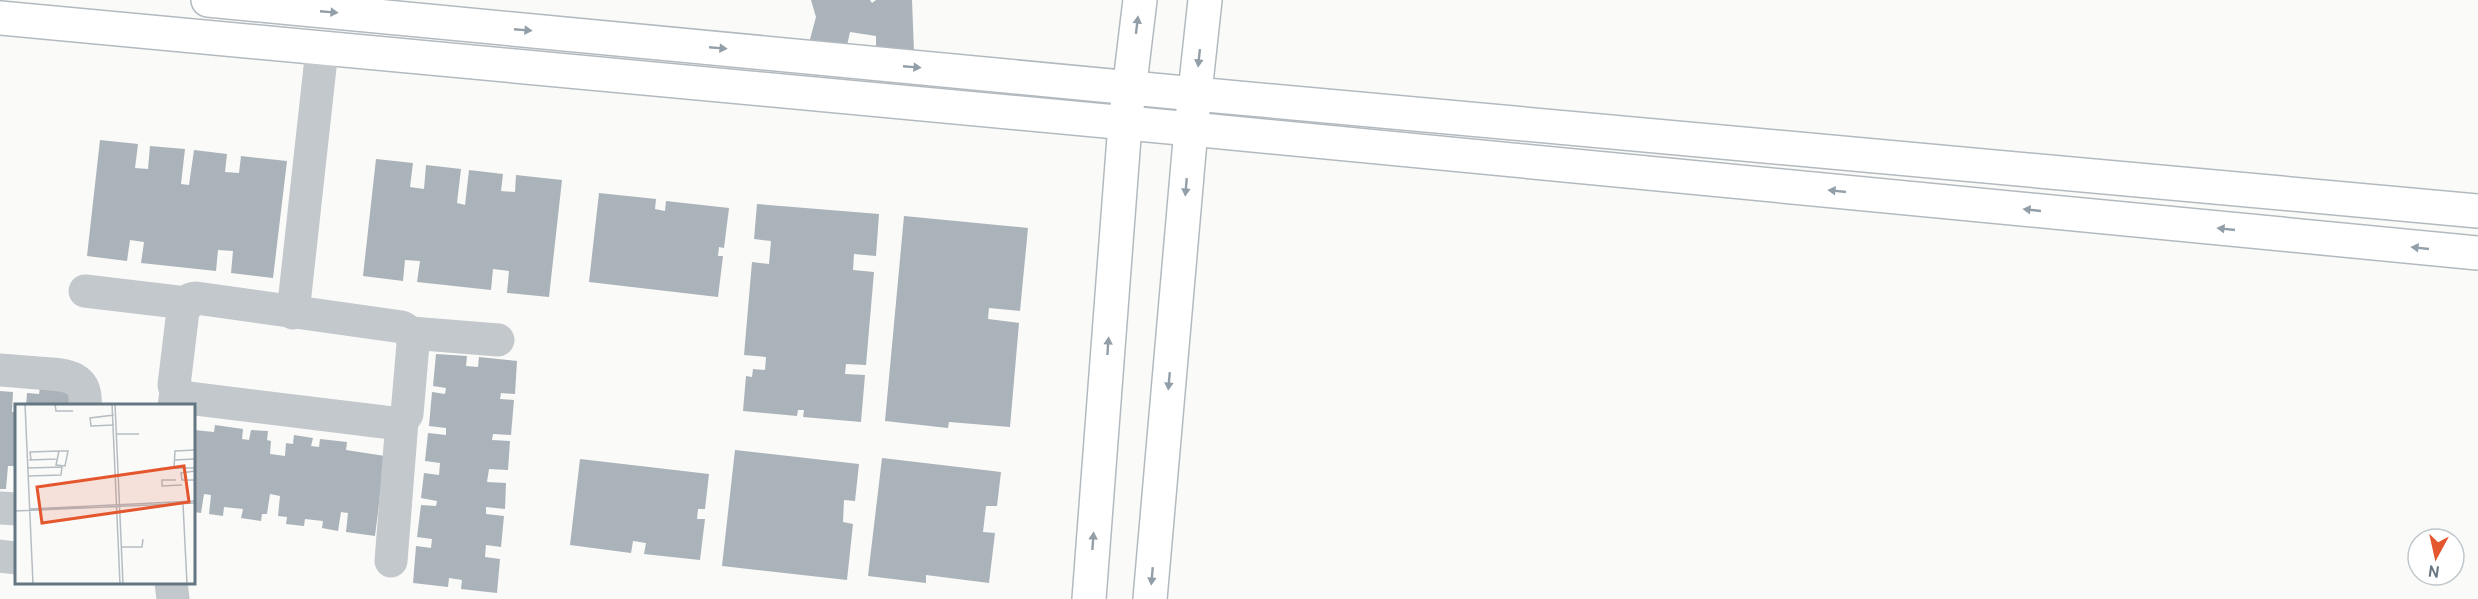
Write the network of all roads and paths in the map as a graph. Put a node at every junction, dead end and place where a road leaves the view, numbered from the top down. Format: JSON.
{"nodes":[{"id":1,"x":208,"y":0,"type":"edge"},
{"id":2,"x":1140,"y":0,"type":"edge"},
{"id":3,"x":1205,"y":0,"type":"edge"},
{"id":4,"x":0,"y":18,"type":"edge"},
{"id":5,"x":321,"y":49,"type":"junction"},
{"id":6,"x":1129,"y":87,"type":"junction"},
{"id":7,"x":1195,"y":94,"type":"junction"},
{"id":8,"x":1125,"y":124,"type":"junction"},
{"id":9,"x":1191,"y":129,"type":"junction"},
{"id":10,"x":2478,"y":211,"type":"edge"},
{"id":11,"x":2478,"y":253,"type":"edge"},
{"id":12,"x":85,"y":291,"type":"dead end"},
{"id":13,"x":186,"y":303,"type":"junction"},
{"id":14,"x":293,"y":313,"type":"junction"},
{"id":15,"x":411,"y":333,"type":"junction"},
{"id":16,"x":498,"y":340,"type":"dead end"},
{"id":17,"x":0,"y":370,"type":"edge"},
{"id":18,"x":175,"y":399,"type":"edge"},
{"id":19,"x":85,"y":404,"type":"edge"},
{"id":20,"x":402,"y":421,"type":"junction"},
{"id":21,"x":0,"y":508,"type":"edge"},
{"id":22,"x":15,"y":509,"type":"edge"},
{"id":23,"x":0,"y":556,"type":"edge"},
{"id":24,"x":15,"y":558,"type":"edge"},
{"id":25,"x":391,"y":561,"type":"dead end"},
{"id":26,"x":171,"y":584,"type":"edge"},
{"id":27,"x":173,"y":599,"type":"edge"},
{"id":28,"x":1089,"y":599,"type":"edge"},
{"id":29,"x":1149,"y":599,"type":"edge"}],
"edges":[{"from":1,"to":6,"type":"street","one_way":true},
{"from":6,"to":2,"type":"street","one_way":true},
{"from":3,"to":7,"type":"street","one_way":true},
{"from":4,"to":5,"type":"street"},
{"from":5,"to":8,"type":"street"},
{"from":5,"to":14,"type":"street"},
{"from":6,"to":7,"type":"street"},
{"from":6,"to":8,"type":"street"},
{"from":7,"to":9,"type":"street"},
{"from":7,"to":10,"type":"street"},
{"from":8,"to":9,"type":"street"},
{"from":28,"to":8,"type":"street","one_way":true},
{"from":11,"to":9,"type":"street","one_way":true},
{"from":9,"to":29,"type":"street","one_way":true},
{"from":12,"to":13,"type":"street"},
{"from":13,"to":14,"type":"street"},
{"from":13,"to":18,"type":"street"},
{"from":14,"to":15,"type":"street"},
{"from":15,"to":16,"type":"street"},
{"from":15,"to":20,"type":"street"},
{"from":17,"to":19,"type":"street"},
{"from":18,"to":20,"type":"street"},
{"from":20,"to":25,"type":"street"},
{"from":21,"to":22,"type":"street"},
{"from":23,"to":24,"type":"street"},
{"from":26,"to":27,"type":"street"}]}
